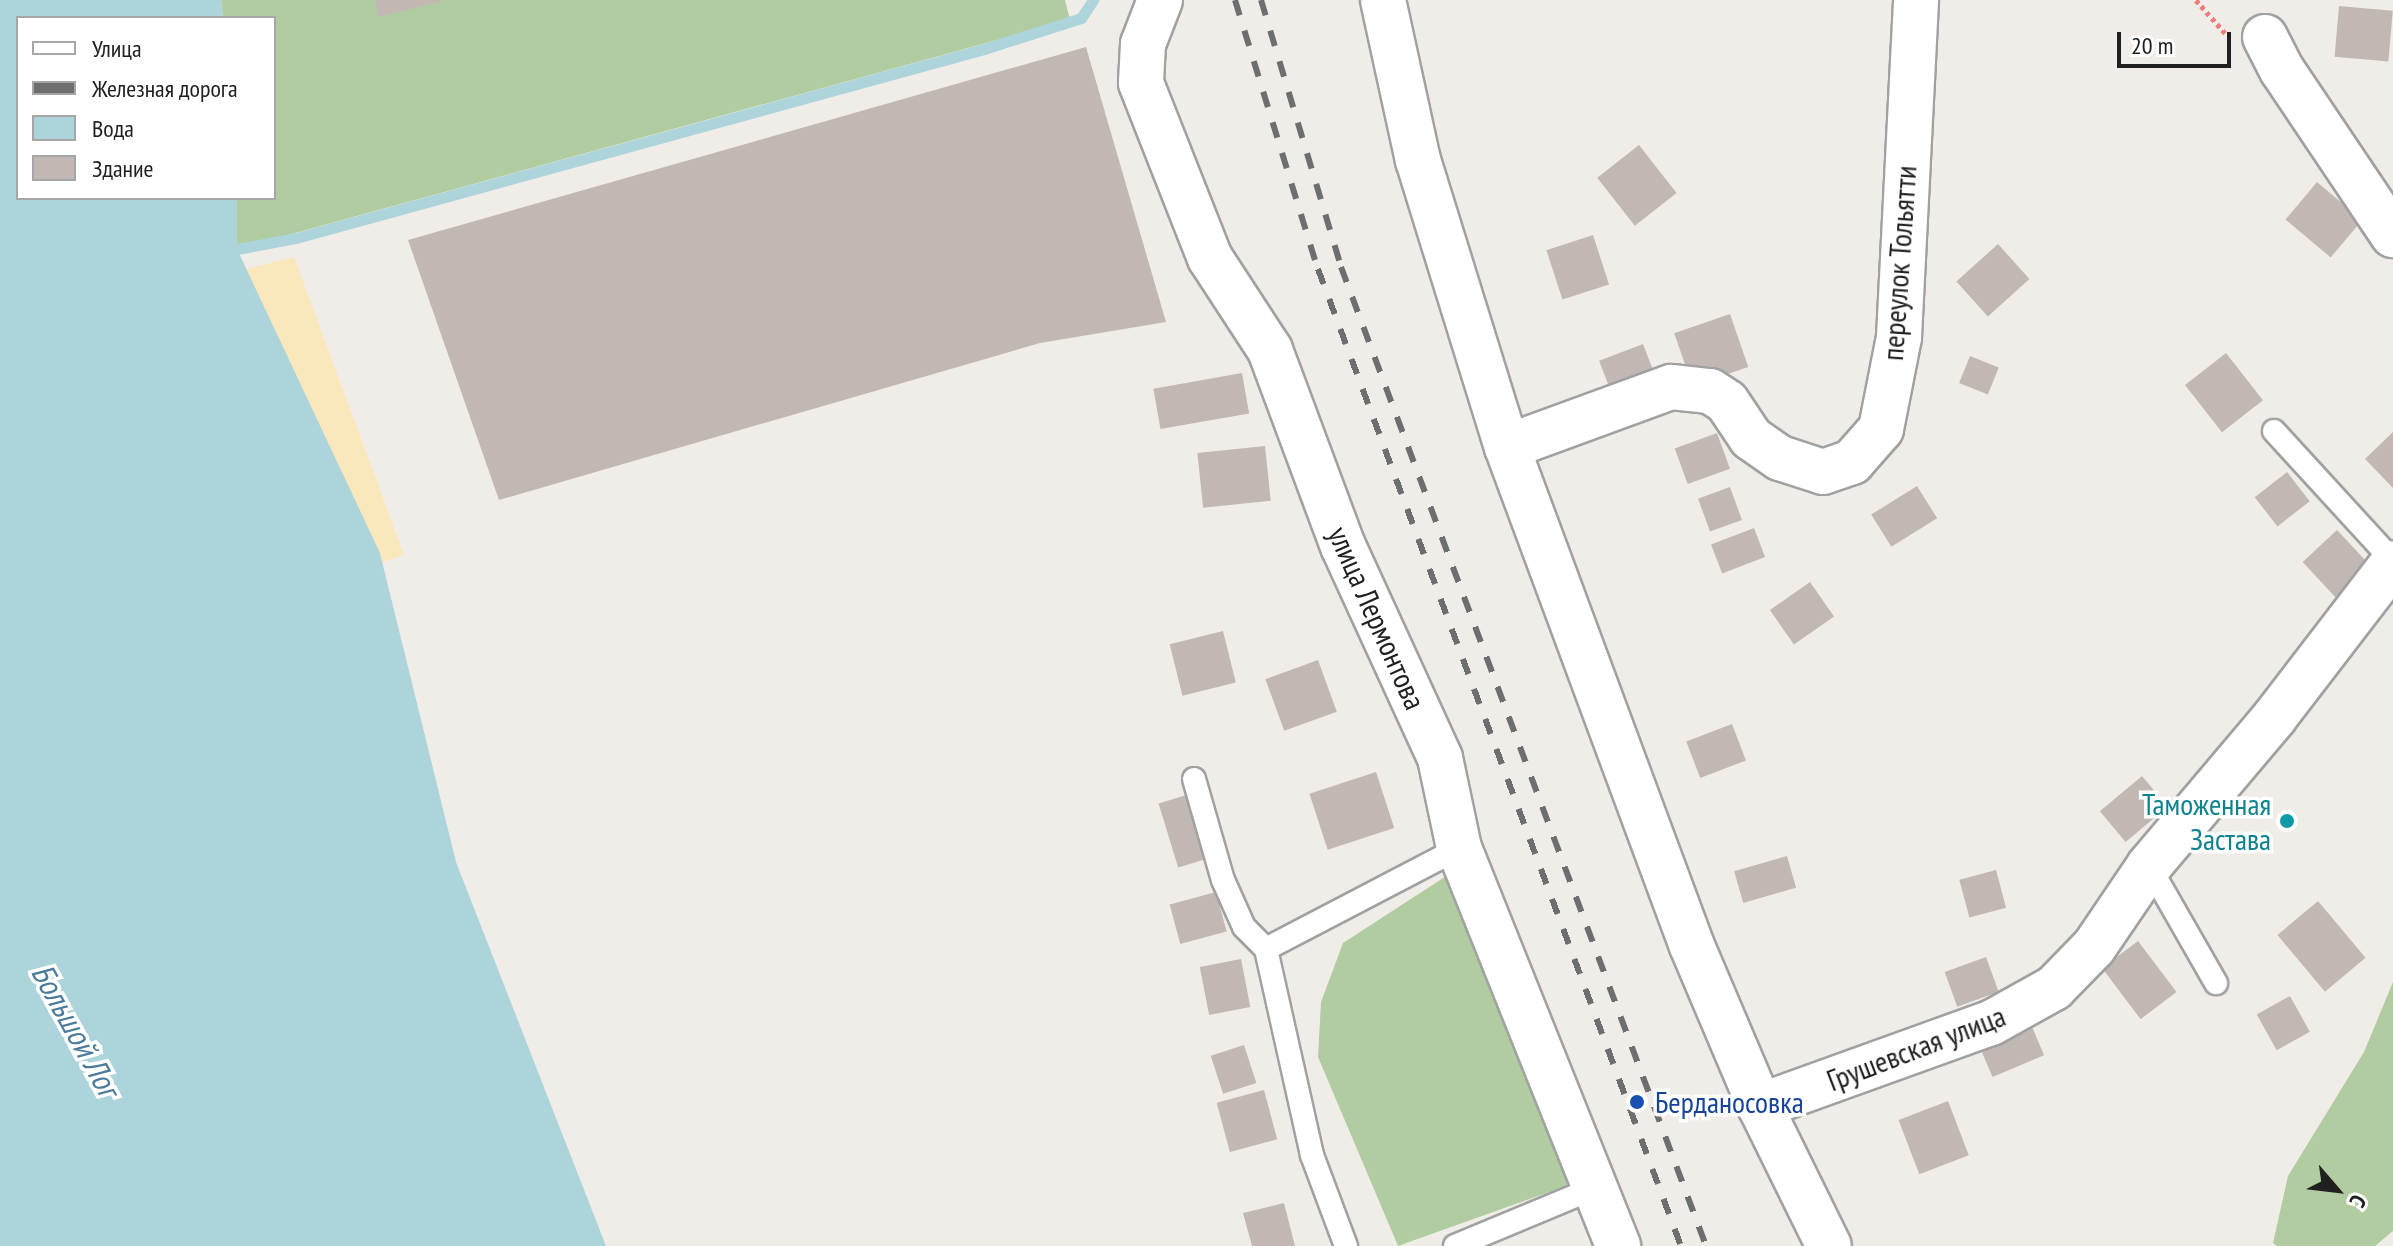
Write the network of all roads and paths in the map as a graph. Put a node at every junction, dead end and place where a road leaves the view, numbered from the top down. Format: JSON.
{"nodes":[{"id":1,"x":1160,"y":0,"type":"edge"},
{"id":2,"x":1383,"y":0,"type":"edge"},
{"id":3,"x":1916,"y":0,"type":"edge"},
{"id":4,"x":2265,"y":37,"type":"dead end"},
{"id":5,"x":2393,"y":235,"type":"edge"},
{"id":6,"x":2274,"y":431,"type":"dead end"},
{"id":7,"x":1507,"y":447,"type":"junction"},
{"id":8,"x":2393,"y":562,"type":"edge"},
{"id":9,"x":1194,"y":779,"type":"dead end"},
{"id":10,"x":1459,"y":848,"type":"junction"},
{"id":11,"x":2149,"y":866,"type":"junction"},
{"id":12,"x":1266,"y":949,"type":"junction"},
{"id":13,"x":2216,"y":983,"type":"dead end"},
{"id":14,"x":1760,"y":1106,"type":"junction"},
{"id":15,"x":1597,"y":1187,"type":"junction"},
{"id":16,"x":1346,"y":1246,"type":"edge"},
{"id":17,"x":1455,"y":1246,"type":"edge"},
{"id":18,"x":1618,"y":1246,"type":"edge"},
{"id":19,"x":1829,"y":1246,"type":"edge"}],
"edges":[{"from":1,"to":10,"type":"street","name":"улица Лермонтова"},
{"from":2,"to":7,"type":"street"},
{"from":3,"to":7,"type":"street","name":"переулок Тольятти"},
{"from":4,"to":5,"type":"street"},
{"from":6,"to":8,"type":"lane"},
{"from":7,"to":14,"type":"street"},
{"from":8,"to":11,"type":"street","name":"Грушевская улица"},
{"from":9,"to":12,"type":"lane"},
{"from":10,"to":12,"type":"lane"},
{"from":10,"to":15,"type":"street","name":"улица Лермонтова"},
{"from":11,"to":13,"type":"lane"},
{"from":11,"to":14,"type":"street","name":"Грушевская улица"},
{"from":12,"to":16,"type":"lane"},
{"from":14,"to":19,"type":"street"},
{"from":15,"to":17,"type":"lane"},
{"from":15,"to":18,"type":"street","name":"улица Лермонтова"}]}
